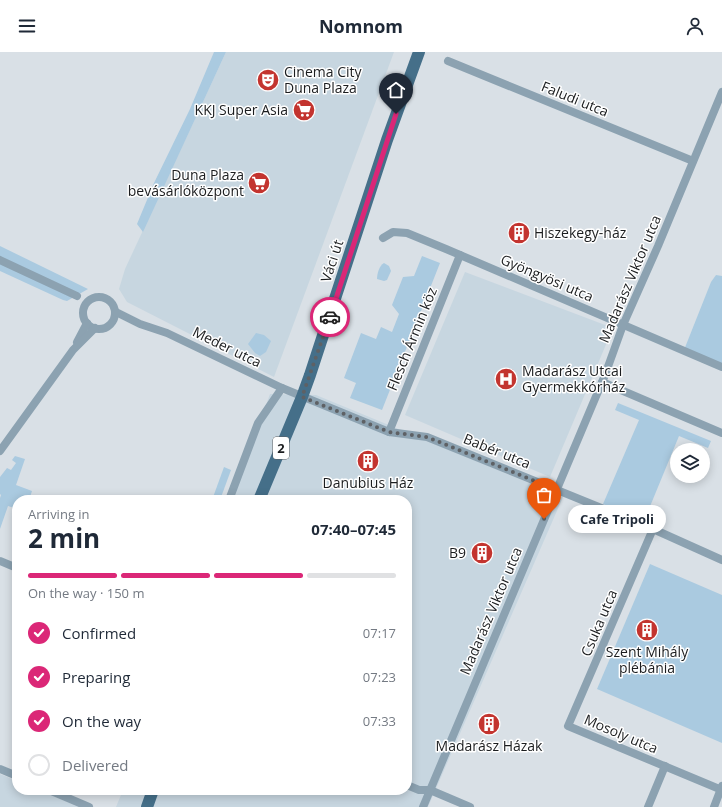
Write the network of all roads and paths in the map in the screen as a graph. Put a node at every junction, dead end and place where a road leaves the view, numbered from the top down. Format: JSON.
{"nodes":[{"id":1,"x":419,"y":52,"type":"edge"},
{"id":2,"x":448,"y":61,"type":"dead end"},
{"id":3,"x":722,"y":92,"type":"edge"},
{"id":4,"x":693,"y":161,"type":"junction"},
{"id":5,"x":383,"y":238,"type":"dead end"},
{"id":6,"x":460,"y":255,"type":"junction"},
{"id":7,"x":0,"y":260,"type":"edge"},
{"id":8,"x":77,"y":296,"type":"dead end"},
{"id":9,"x":115,"y":316,"type":"junction"},
{"id":10,"x":87,"y":323,"type":"junction"},
{"id":11,"x":623,"y":325,"type":"junction"},
{"id":12,"x":94,"y":328,"type":"junction"},
{"id":13,"x":73,"y":350,"type":"junction"},
{"id":14,"x":722,"y":367,"type":"edge"},
{"id":15,"x":602,"y":382,"type":"junction"},
{"id":16,"x":282,"y":388,"type":"junction"},
{"id":17,"x":302,"y":397,"type":"junction"},
{"id":18,"x":389,"y":432,"type":"junction"},
{"id":19,"x":722,"y":433,"type":"edge"},
{"id":20,"x":0,"y":451,"type":"edge"},
{"id":21,"x":557,"y":490,"type":"junction"},
{"id":22,"x":231,"y":495,"type":"edge"},
{"id":23,"x":261,"y":495,"type":"edge"},
{"id":24,"x":653,"y":529,"type":"junction"},
{"id":25,"x":722,"y":560,"type":"edge"},
{"id":26,"x":0,"y":561,"type":"edge"},
{"id":27,"x":12,"y":566,"type":"edge"},
{"id":28,"x":568,"y":726,"type":"joint"},
{"id":29,"x":665,"y":766,"type":"junction"},
{"id":30,"x":0,"y":769,"type":"edge"},
{"id":31,"x":12,"y":774,"type":"edge"},
{"id":32,"x":412,"y":787,"type":"edge"},
{"id":33,"x":722,"y":788,"type":"edge"},
{"id":34,"x":430,"y":790,"type":"junction"},
{"id":35,"x":61,"y":795,"type":"edge"},
{"id":36,"x":151,"y":795,"type":"edge"},
{"id":37,"x":89,"y":807,"type":"edge"},
{"id":38,"x":147,"y":807,"type":"edge"},
{"id":39,"x":423,"y":807,"type":"edge"},
{"id":40,"x":470,"y":807,"type":"edge"},
{"id":41,"x":648,"y":807,"type":"edge"},
{"id":42,"x":714,"y":807,"type":"edge"}],
"edges":[{"from":1,"to":17,"type":"main road","name":"Váci út","number":"2"},
{"from":2,"to":4,"type":"street","name":"Faludi utca"},
{"from":3,"to":4,"type":"street","name":"Madarász Viktor utca"},
{"from":4,"to":11,"type":"street","name":"Madarász Viktor utca"},
{"from":5,"to":6,"type":"street","name":"Gyöngyösi utca"},
{"from":6,"to":11,"type":"street","name":"Gyöngyösi utca"},
{"from":6,"to":18,"type":"street","name":"Flesch Ármin köz"},
{"from":7,"to":8,"type":"street"},
{"from":9,"to":10,"type":"street"},
{"from":9,"to":12,"type":"street"},
{"from":9,"to":16,"type":"street","name":"Meder utca"},
{"from":10,"to":12,"type":"street"},
{"from":10,"to":13,"type":"street"},
{"from":11,"to":14,"type":"street","name":"Gyöngyösi utca"},
{"from":11,"to":15,"type":"street","name":"Madarász Viktor utca"},
{"from":12,"to":13,"type":"street"},
{"from":13,"to":20,"type":"street"},
{"from":15,"to":19,"type":"street"},
{"from":15,"to":21,"type":"street","name":"Madarász Viktor utca"},
{"from":16,"to":17,"type":"street","name":"Meder utca"},
{"from":16,"to":22,"type":"street"},
{"from":17,"to":18,"type":"street","name":"Babér utca"},
{"from":17,"to":23,"type":"main road","name":"Váci út","number":"2"},
{"from":18,"to":21,"type":"street","name":"Babér utca"},
{"from":21,"to":24,"type":"street","name":"Babér utca"},
{"from":21,"to":34,"type":"street","name":"Madarász Viktor utca"},
{"from":24,"to":25,"type":"street","name":"Babér utca"},
{"from":24,"to":28,"type":"street","name":"Csuka utca"},
{"from":26,"to":27,"type":"street"},
{"from":28,"to":29,"type":"street","name":"Mosoly utca"},
{"from":29,"to":33,"type":"street","name":"Mosoly utca"},
{"from":29,"to":41,"type":"street","name":"Mosoly utca"},
{"from":30,"to":31,"type":"street"},
{"from":32,"to":34,"type":"street"},
{"from":33,"to":42,"type":"street"},
{"from":34,"to":39,"type":"street","name":"Madarász Viktor utca"},
{"from":34,"to":40,"type":"street"},
{"from":35,"to":37,"type":"street"},
{"from":36,"to":38,"type":"main road"}]}
